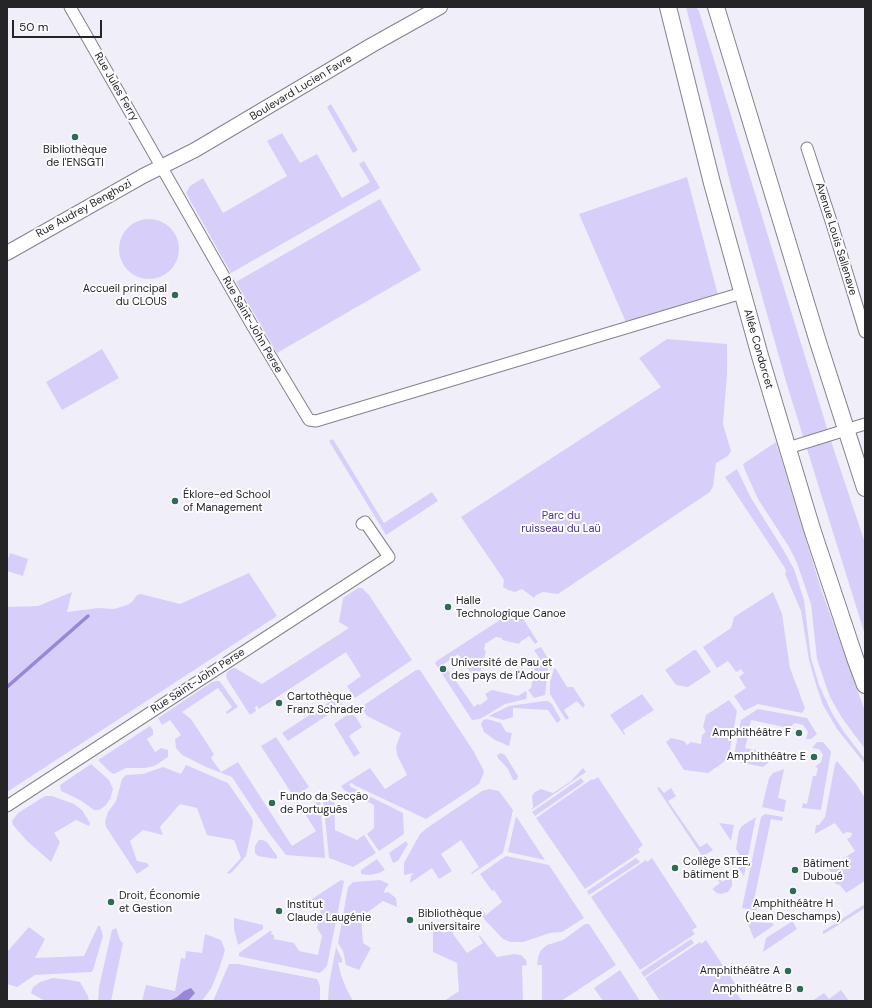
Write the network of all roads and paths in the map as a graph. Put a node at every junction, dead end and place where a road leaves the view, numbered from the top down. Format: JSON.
{"nodes":[{"id":1,"x":70,"y":7,"type":"edge"},
{"id":2,"x":440,"y":7,"type":"edge"},
{"id":3,"x":668,"y":7,"type":"edge"},
{"id":4,"x":716,"y":7,"type":"edge"},
{"id":5,"x":807,"y":148,"type":"dead end"},
{"id":6,"x":161,"y":166,"type":"junction"},
{"id":7,"x":7,"y":253,"type":"edge"},
{"id":8,"x":742,"y":292,"type":"junction"},
{"id":9,"x":865,"y":332,"type":"edge"},
{"id":10,"x":865,"y":424,"type":"edge"},
{"id":11,"x":846,"y":430,"type":"junction"},
{"id":12,"x":788,"y":448,"type":"junction"},
{"id":13,"x":865,"y":488,"type":"edge"},
{"id":14,"x":362,"y":524,"type":"dead end"},
{"id":15,"x":865,"y":685,"type":"edge"},
{"id":16,"x":7,"y":806,"type":"edge"}],
"edges":[{"from":1,"to":6,"type":"street","name":"Rue Jules Ferry"},
{"from":2,"to":6,"type":"street","name":"Boulevard Lucien Favre"},
{"from":3,"to":8,"type":"main road","name":"Allée Condorcet"},
{"from":4,"to":11,"type":"main road"},
{"from":5,"to":9,"type":"street","name":"Avenue Louis Sallenave"},
{"from":6,"to":7,"type":"street","name":"Rue Audrey Benghozi"},
{"from":6,"to":8,"type":"street","name":"Rue Saint-John Perse"},
{"from":8,"to":12,"type":"main road","name":"Allée Condorcet"},
{"from":10,"to":11,"type":"street"},
{"from":11,"to":12,"type":"street"},
{"from":11,"to":13,"type":"main road"},
{"from":12,"to":15,"type":"main road","name":"Allée Condorcet"},
{"from":14,"to":16,"type":"street","name":"Rue Saint-John Perse"}]}
